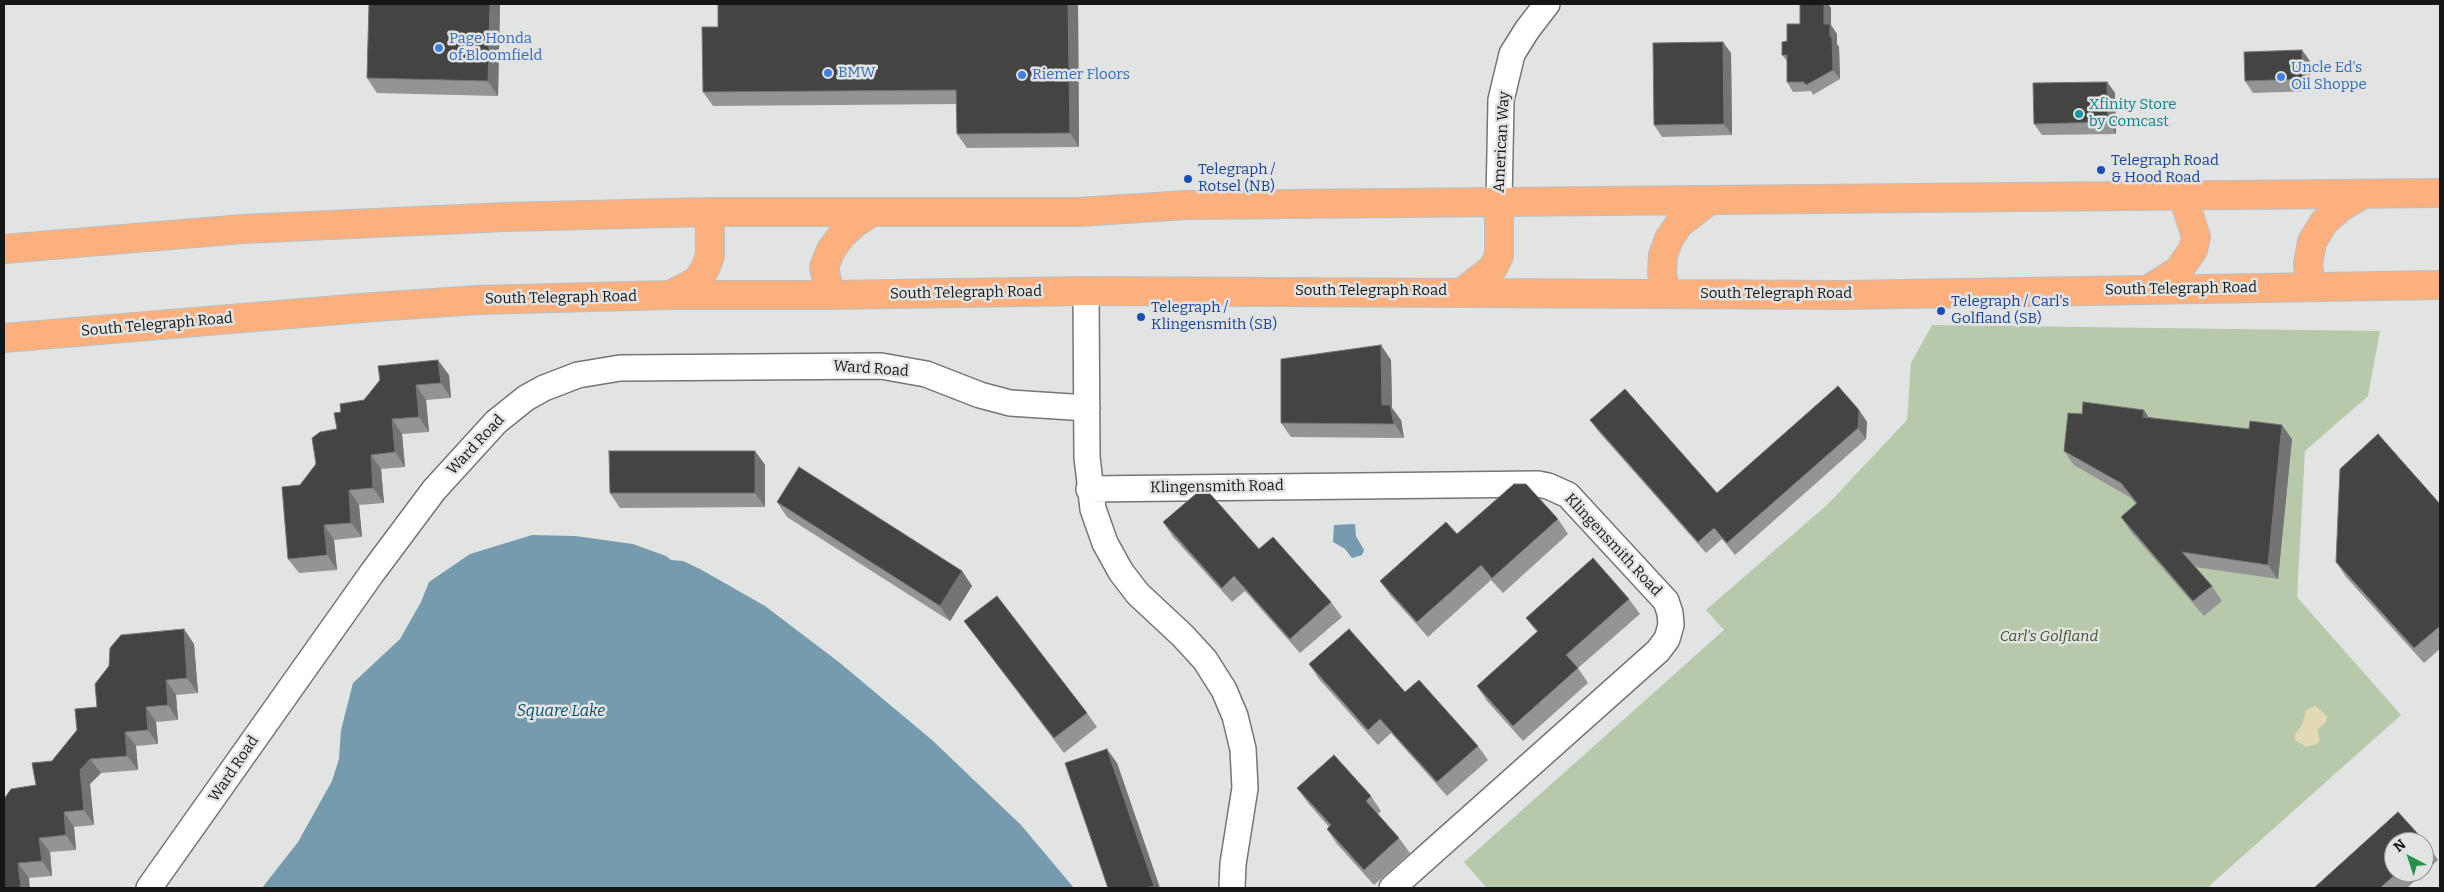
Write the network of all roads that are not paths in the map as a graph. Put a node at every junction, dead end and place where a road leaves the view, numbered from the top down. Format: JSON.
{"nodes":[{"id":1,"x":1547,"y":4,"type":"edge"},
{"id":2,"x":2440,"y":193,"type":"edge"},
{"id":3,"x":2363,"y":194,"type":"junction"},
{"id":4,"x":2183,"y":196,"type":"junction"},
{"id":5,"x":1710,"y":200,"type":"junction"},
{"id":6,"x":1499,"y":202,"type":"junction"},
{"id":7,"x":710,"y":212,"type":"junction"},
{"id":8,"x":870,"y":214,"type":"junction"},
{"id":9,"x":8,"y":251,"type":"edge"},
{"id":10,"x":2440,"y":285,"type":"edge"},
{"id":11,"x":2311,"y":287,"type":"junction"},
{"id":12,"x":2151,"y":288,"type":"junction"},
{"id":13,"x":1086,"y":291,"type":"junction"},
{"id":14,"x":1464,"y":291,"type":"junction"},
{"id":15,"x":1666,"y":294,"type":"junction"},
{"id":16,"x":830,"y":295,"type":"junction"},
{"id":17,"x":670,"y":296,"type":"junction"},
{"id":18,"x":4,"y":338,"type":"edge"},
{"id":19,"x":1087,"y":408,"type":"junction"},
{"id":20,"x":1089,"y":489,"type":"junction"},
{"id":21,"x":149,"y":888,"type":"edge"},
{"id":22,"x":1232,"y":888,"type":"edge"},
{"id":23,"x":1392,"y":888,"type":"edge"}],
"edges":[{"from":1,"to":6,"type":"street","name":"American Way"},
{"from":2,"to":3,"type":"highway"},
{"from":3,"to":4,"type":"highway"},
{"from":3,"to":11,"type":"highway"},
{"from":4,"to":5,"type":"highway"},
{"from":4,"to":12,"type":"highway"},
{"from":5,"to":6,"type":"highway"},
{"from":5,"to":15,"type":"highway"},
{"from":6,"to":8,"type":"highway"},
{"from":6,"to":14,"type":"highway"},
{"from":7,"to":8,"type":"highway"},
{"from":7,"to":9,"type":"highway"},
{"from":7,"to":17,"type":"highway"},
{"from":8,"to":16,"type":"highway"},
{"from":10,"to":11,"type":"highway","name":"South Telegraph Road"},
{"from":11,"to":12,"type":"highway","name":"South Telegraph Road"},
{"from":12,"to":15,"type":"highway","name":"South Telegraph Road"},
{"from":13,"to":14,"type":"highway","name":"South Telegraph Road"},
{"from":13,"to":16,"type":"highway","name":"South Telegraph Road"},
{"from":13,"to":19,"type":"street"},
{"from":14,"to":15,"type":"highway","name":"South Telegraph Road"},
{"from":16,"to":17,"type":"highway","name":"South Telegraph Road"},
{"from":17,"to":18,"type":"highway","name":"South Telegraph Road"},
{"from":19,"to":20,"type":"street"},
{"from":19,"to":21,"type":"street","name":"Ward Road"},
{"from":20,"to":22,"type":"street"},
{"from":20,"to":23,"type":"street","name":"Klingensmith Road"}]}
